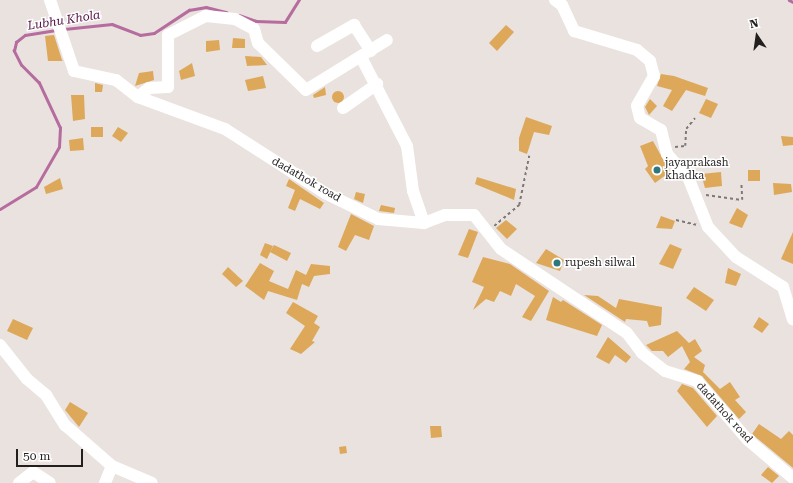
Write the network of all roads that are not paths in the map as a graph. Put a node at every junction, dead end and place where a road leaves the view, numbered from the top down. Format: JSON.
{"nodes":[{"id":1,"x":50,"y":0,"type":"edge"},
{"id":2,"x":555,"y":0,"type":"edge"},
{"id":3,"x":387,"y":40,"type":"dead end"},
{"id":4,"x":317,"y":46,"type":"dead end"},
{"id":5,"x":366,"y":55,"type":"junction"},
{"id":6,"x":376,"y":84,"type":"junction"},
{"id":7,"x":138,"y":97,"type":"junction"},
{"id":8,"x":343,"y":108,"type":"dead end"},
{"id":9,"x":424,"y":223,"type":"junction"},
{"id":10,"x":793,"y":319,"type":"edge"},
{"id":11,"x":0,"y":345,"type":"edge"},
{"id":12,"x":112,"y":466,"type":"junction"},
{"id":13,"x":793,"y":478,"type":"edge"},
{"id":14,"x":19,"y":483,"type":"edge"},
{"id":15,"x":50,"y":483,"type":"edge"},
{"id":16,"x":105,"y":483,"type":"edge"},
{"id":17,"x":152,"y":483,"type":"edge"}],
"edges":[{"from":1,"to":7,"type":"street","name":"dadathok road"},
{"from":2,"to":10,"type":"street"},
{"from":3,"to":5,"type":"street"},
{"from":4,"to":5,"type":"street"},
{"from":5,"to":6,"type":"street"},
{"from":5,"to":7,"type":"street"},
{"from":6,"to":8,"type":"street"},
{"from":6,"to":9,"type":"street"},
{"from":7,"to":9,"type":"street","name":"dadathok road"},
{"from":9,"to":13,"type":"street","name":"dadathok road"},
{"from":11,"to":12,"type":"street"},
{"from":12,"to":16,"type":"street"},
{"from":12,"to":17,"type":"street"},
{"from":14,"to":15,"type":"street"}]}
